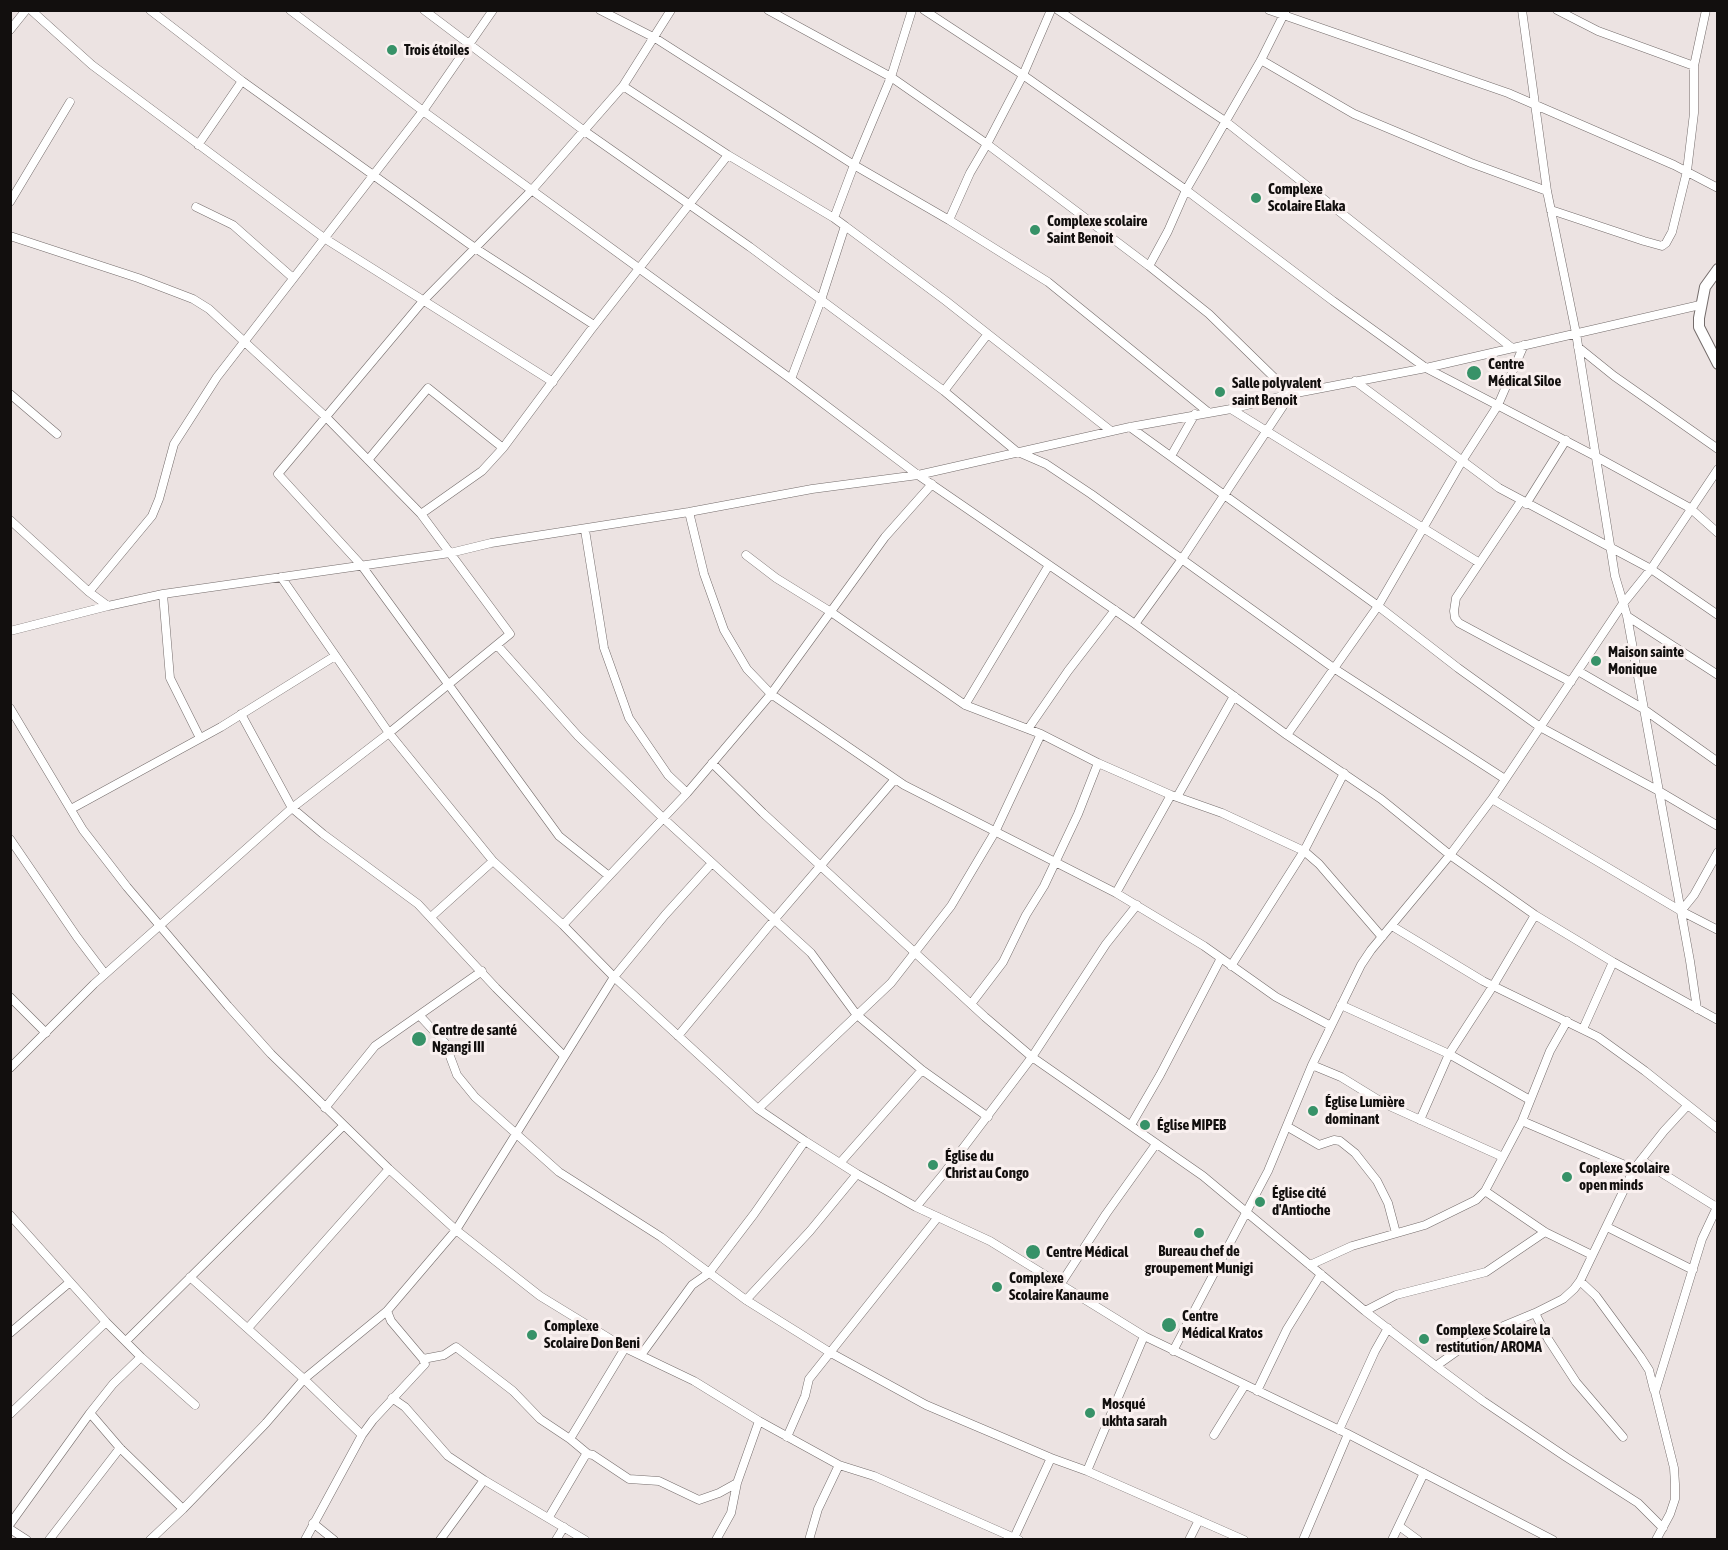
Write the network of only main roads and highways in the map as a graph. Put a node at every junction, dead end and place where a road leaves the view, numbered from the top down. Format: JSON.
{"nodes":[{"id":1,"x":1718,"y":269,"type":"edge"},
{"id":2,"x":1718,"y":364,"type":"edge"}],
"edges":[{"from":1,"to":2,"type":"main road"}]}
